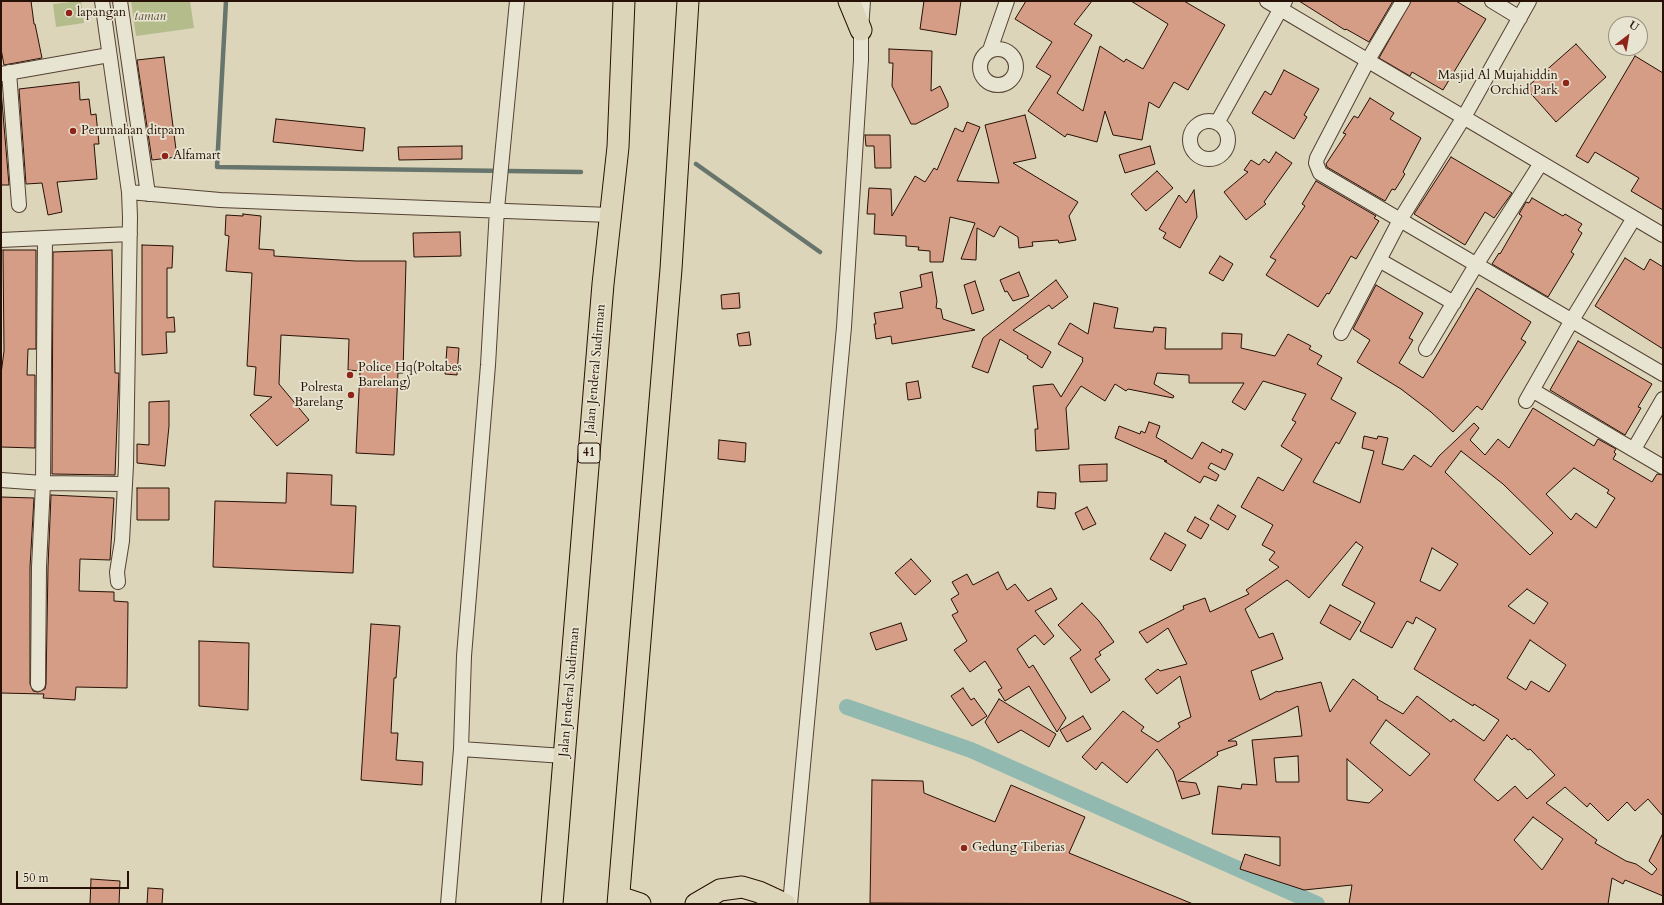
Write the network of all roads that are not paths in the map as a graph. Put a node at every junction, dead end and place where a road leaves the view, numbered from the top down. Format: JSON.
{"nodes":[{"id":1,"x":102,"y":1,"type":"edge"},
{"id":2,"x":120,"y":1,"type":"edge"},
{"id":3,"x":517,"y":1,"type":"edge"},
{"id":4,"x":624,"y":1,"type":"edge"},
{"id":5,"x":688,"y":1,"type":"edge"},
{"id":6,"x":849,"y":1,"type":"edge"},
{"id":7,"x":863,"y":1,"type":"edge"},
{"id":8,"x":1007,"y":1,"type":"edge"},
{"id":9,"x":1267,"y":1,"type":"edge"},
{"id":10,"x":1403,"y":1,"type":"edge"},
{"id":11,"x":1492,"y":1,"type":"edge"},
{"id":12,"x":1529,"y":1,"type":"edge"},
{"id":13,"x":1283,"y":5,"type":"edge"},
{"id":14,"x":1520,"y":18,"type":"junction"},
{"id":15,"x":861,"y":30,"type":"junction"},
{"id":16,"x":990,"y":50,"type":"dead end"},
{"id":17,"x":109,"y":55,"type":"junction"},
{"id":18,"x":1368,"y":60,"type":"junction"},
{"id":19,"x":5,"y":73,"type":"edge"},
{"id":20,"x":1464,"y":117,"type":"junction"},
{"id":21,"x":1217,"y":123,"type":"dead end"},
{"id":22,"x":1541,"y":163,"type":"junction"},
{"id":23,"x":129,"y":192,"type":"junction"},
{"id":24,"x":148,"y":194,"type":"junction"},
{"id":25,"x":18,"y":205,"type":"dead end"},
{"id":26,"x":497,"y":209,"type":"junction"},
{"id":27,"x":610,"y":215,"type":"junction"},
{"id":28,"x":1634,"y":218,"type":"junction"},
{"id":29,"x":1400,"y":220,"type":"junction"},
{"id":30,"x":130,"y":234,"type":"junction"},
{"id":31,"x":1663,"y":235,"type":"edge"},
{"id":32,"x":45,"y":239,"type":"junction"},
{"id":33,"x":1,"y":240,"type":"edge"},
{"id":34,"x":1379,"y":260,"type":"junction"},
{"id":35,"x":1476,"y":265,"type":"junction"},
{"id":36,"x":1454,"y":303,"type":"junction"},
{"id":37,"x":1572,"y":320,"type":"junction"},
{"id":38,"x":1341,"y":333,"type":"dead end"},
{"id":39,"x":1426,"y":349,"type":"dead end"},
{"id":40,"x":1663,"y":374,"type":"edge"},
{"id":41,"x":1663,"y":399,"type":"edge"},
{"id":42,"x":1634,"y":449,"type":"junction"},
{"id":43,"x":1663,"y":467,"type":"edge"},
{"id":44,"x":1,"y":480,"type":"edge"},
{"id":45,"x":43,"y":483,"type":"junction"},
{"id":46,"x":124,"y":484,"type":"junction"},
{"id":47,"x":118,"y":582,"type":"dead end"},
{"id":48,"x":38,"y":684,"type":"dead end"},
{"id":49,"x":461,"y":749,"type":"junction"},
{"id":50,"x":564,"y":756,"type":"junction"},
{"id":51,"x":619,"y":900,"type":"edge"},
{"id":52,"x":448,"y":904,"type":"edge"},
{"id":53,"x":552,"y":904,"type":"edge"},
{"id":54,"x":640,"y":904,"type":"edge"},
{"id":55,"x":696,"y":904,"type":"edge"},
{"id":56,"x":785,"y":904,"type":"edge"},
{"id":57,"x":790,"y":904,"type":"edge"}],
"edges":[{"from":1,"to":17,"type":"street"},
{"from":2,"to":24,"type":"street"},
{"from":3,"to":26,"type":"street"},
{"from":4,"to":27,"type":"highway","name":"Jalan Jenderal Sudirman","number":"41"},
{"from":5,"to":51,"type":"highway"},
{"from":6,"to":15,"type":"highway"},
{"from":7,"to":15,"type":"street"},
{"from":8,"to":16,"type":"street"},
{"from":9,"to":13,"type":"street"},
{"from":10,"to":18,"type":"street"},
{"from":11,"to":14,"type":"street"},
{"from":12,"to":14,"type":"street"},
{"from":13,"to":18,"type":"street"},
{"from":13,"to":21,"type":"street"},
{"from":14,"to":20,"type":"street"},
{"from":15,"to":57,"type":"street"},
{"from":17,"to":19,"type":"street"},
{"from":17,"to":23,"type":"street"},
{"from":18,"to":20,"type":"street"},
{"from":18,"to":29,"type":"street"},
{"from":19,"to":25,"type":"street"},
{"from":20,"to":22,"type":"street"},
{"from":20,"to":29,"type":"street"},
{"from":22,"to":28,"type":"street"},
{"from":22,"to":35,"type":"street"},
{"from":23,"to":24,"type":"street"},
{"from":23,"to":30,"type":"street"},
{"from":24,"to":26,"type":"street"},
{"from":26,"to":27,"type":"street"},
{"from":26,"to":49,"type":"street"},
{"from":27,"to":50,"type":"highway","name":"Jalan Jenderal Sudirman","number":"41"},
{"from":28,"to":31,"type":"street"},
{"from":28,"to":37,"type":"street"},
{"from":29,"to":34,"type":"street"},
{"from":29,"to":35,"type":"street"},
{"from":30,"to":32,"type":"street"},
{"from":30,"to":46,"type":"street"},
{"from":32,"to":33,"type":"street"},
{"from":32,"to":45,"type":"street"},
{"from":34,"to":36,"type":"street"},
{"from":34,"to":38,"type":"street"},
{"from":35,"to":36,"type":"street"},
{"from":35,"to":37,"type":"street"},
{"from":36,"to":39,"type":"street"},
{"from":37,"to":40,"type":"street"},
{"from":37,"to":42,"type":"street"},
{"from":41,"to":42,"type":"street"},
{"from":42,"to":43,"type":"street"},
{"from":44,"to":45,"type":"street"},
{"from":45,"to":46,"type":"street"},
{"from":45,"to":48,"type":"street"},
{"from":46,"to":47,"type":"street"},
{"from":49,"to":50,"type":"street"},
{"from":49,"to":52,"type":"street"},
{"from":50,"to":53,"type":"highway","name":"Jalan Jenderal Sudirman","number":"41"},
{"from":51,"to":54,"type":"highway"},
{"from":55,"to":56,"type":"highway"}]}
